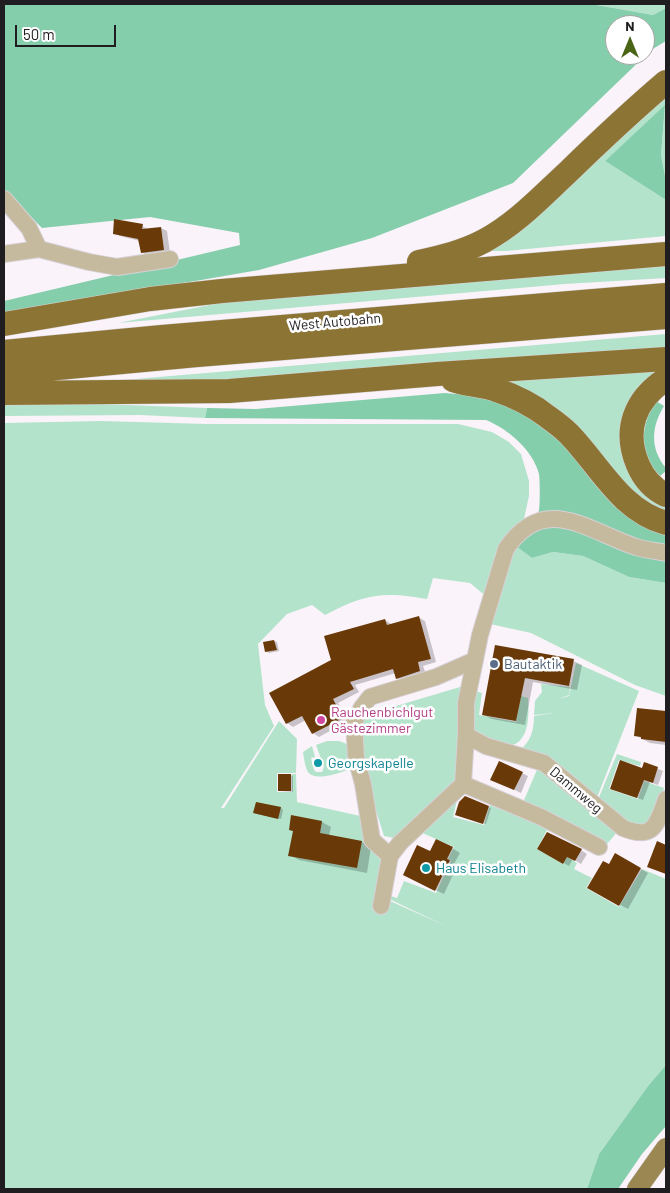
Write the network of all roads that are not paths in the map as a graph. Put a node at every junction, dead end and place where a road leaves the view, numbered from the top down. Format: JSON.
{"nodes":[{"id":1,"x":666,"y":82,"type":"edge"},
{"id":2,"x":4,"y":199,"type":"edge"},
{"id":3,"x":39,"y":249,"type":"junction"},
{"id":4,"x":4,"y":254,"type":"edge"},
{"id":5,"x":666,"y":254,"type":"edge"},
{"id":6,"x":170,"y":259,"type":"dead end"},
{"id":7,"x":386,"y":277,"type":"junction"},
{"id":8,"x":666,"y":295,"type":"edge"},
{"id":9,"x":666,"y":317,"type":"edge"},
{"id":10,"x":4,"y":324,"type":"edge"},
{"id":11,"x":4,"y":352,"type":"edge"},
{"id":12,"x":666,"y":359,"type":"edge"},
{"id":13,"x":4,"y":373,"type":"edge"},
{"id":14,"x":437,"y":374,"type":"junction"},
{"id":15,"x":666,"y":379,"type":"edge"},
{"id":16,"x":4,"y":393,"type":"edge"},
{"id":17,"x":666,"y":495,"type":"edge"},
{"id":18,"x":666,"y":522,"type":"edge"},
{"id":19,"x":666,"y":554,"type":"edge"},
{"id":20,"x":475,"y":660,"type":"junction"},
{"id":21,"x":466,"y":735,"type":"junction"},
{"id":22,"x":463,"y":784,"type":"junction"},
{"id":23,"x":666,"y":799,"type":"edge"},
{"id":24,"x":599,"y":847,"type":"dead end"},
{"id":25,"x":390,"y":856,"type":"junction"},
{"id":26,"x":380,"y":906,"type":"dead end"},
{"id":27,"x":666,"y":1148,"type":"edge"},
{"id":28,"x":637,"y":1189,"type":"edge"}],
"edges":[{"from":1,"to":7,"type":"highway"},
{"from":2,"to":3,"type":"street"},
{"from":3,"to":4,"type":"street"},
{"from":3,"to":6,"type":"street"},
{"from":5,"to":7,"type":"highway"},
{"from":7,"to":10,"type":"highway"},
{"from":8,"to":11,"type":"highway","name":"West Autobahn"},
{"from":9,"to":13,"type":"highway","name":"West Autobahn"},
{"from":12,"to":14,"type":"highway"},
{"from":14,"to":16,"type":"highway"},
{"from":14,"to":18,"type":"highway"},
{"from":15,"to":17,"type":"highway"},
{"from":19,"to":20,"type":"street"},
{"from":20,"to":21,"type":"street"},
{"from":20,"to":25,"type":"street"},
{"from":21,"to":22,"type":"street"},
{"from":21,"to":23,"type":"street","name":"Dammweg"},
{"from":22,"to":24,"type":"street"},
{"from":22,"to":25,"type":"street"},
{"from":25,"to":26,"type":"street"},
{"from":27,"to":28,"type":"main road"}]}
